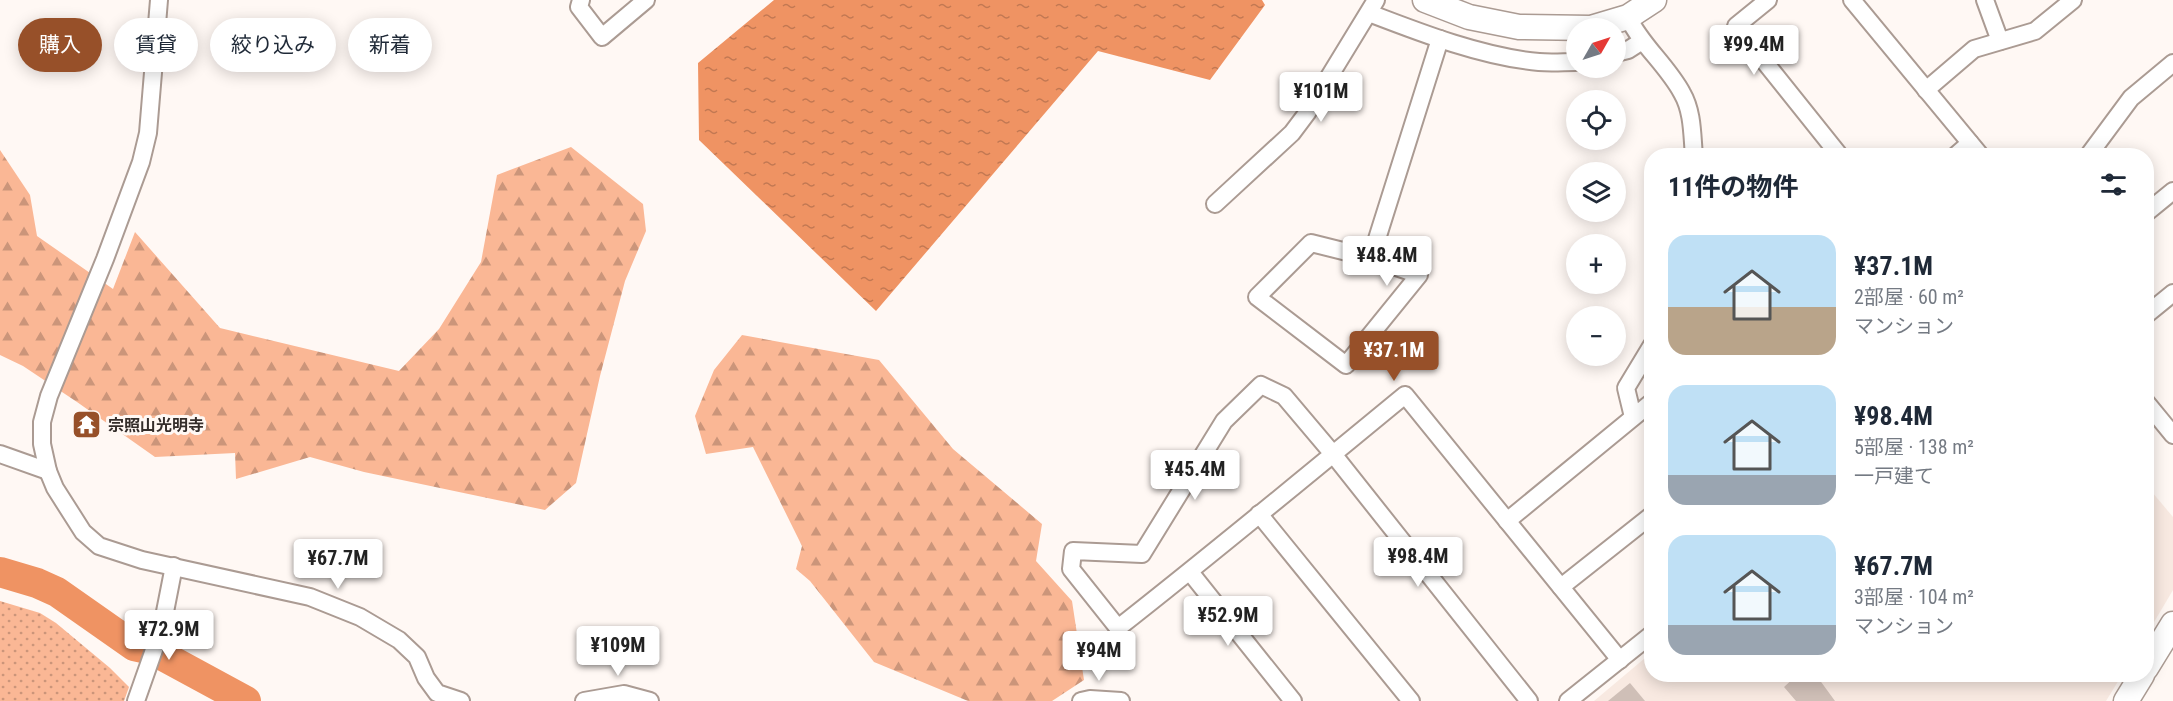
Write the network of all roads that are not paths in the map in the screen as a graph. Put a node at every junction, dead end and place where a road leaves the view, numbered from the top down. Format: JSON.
{"nodes":[{"id":1,"x":159,"y":0,"type":"edge"},
{"id":2,"x":581,"y":0,"type":"edge"},
{"id":3,"x":646,"y":0,"type":"edge"},
{"id":4,"x":1425,"y":0,"type":"edge"},
{"id":5,"x":1654,"y":0,"type":"edge"},
{"id":6,"x":1768,"y":0,"type":"edge"},
{"id":7,"x":1852,"y":0,"type":"edge"},
{"id":8,"x":1985,"y":0,"type":"edge"},
{"id":9,"x":2073,"y":0,"type":"edge"},
{"id":10,"x":1373,"y":6,"type":"edge"},
{"id":11,"x":1628,"y":17,"type":"junction"},
{"id":12,"x":1440,"y":39,"type":"junction"},
{"id":13,"x":1642,"y":41,"type":"junction"},
{"id":14,"x":2000,"y":41,"type":"junction"},
{"id":15,"x":1626,"y":50,"type":"edge"},
{"id":16,"x":1566,"y":62,"type":"edge"},
{"id":17,"x":2173,"y":63,"type":"edge"},
{"id":18,"x":1926,"y":90,"type":"junction"},
{"id":19,"x":1693,"y":148,"type":"edge"},
{"id":20,"x":1834,"y":148,"type":"edge"},
{"id":21,"x":1974,"y":148,"type":"edge"},
{"id":22,"x":2094,"y":148,"type":"edge"},
{"id":23,"x":2173,"y":191,"type":"edge"},
{"id":24,"x":1215,"y":204,"type":"dead end"},
{"id":25,"x":2154,"y":206,"type":"edge"},
{"id":26,"x":1371,"y":258,"type":"junction"},
{"id":27,"x":2170,"y":301,"type":"edge"},
{"id":28,"x":2154,"y":310,"type":"edge"},
{"id":29,"x":1644,"y":358,"type":"edge"},
{"id":30,"x":1644,"y":408,"type":"edge"},
{"id":31,"x":2154,"y":412,"type":"edge"},
{"id":32,"x":1633,"y":417,"type":"junction"},
{"id":33,"x":2173,"y":435,"type":"edge"},
{"id":34,"x":0,"y":454,"type":"edge"},
{"id":35,"x":1333,"y":454,"type":"junction"},
{"id":36,"x":48,"y":471,"type":"junction"},
{"id":37,"x":1258,"y":514,"type":"junction"},
{"id":38,"x":1507,"y":521,"type":"junction"},
{"id":39,"x":1644,"y":521,"type":"edge"},
{"id":40,"x":174,"y":567,"type":"junction"},
{"id":41,"x":1190,"y":572,"type":"junction"},
{"id":42,"x":1561,"y":588,"type":"junction"},
{"id":43,"x":2173,"y":624,"type":"edge"},
{"id":44,"x":1644,"y":640,"type":"edge"},
{"id":45,"x":2154,"y":655,"type":"edge"},
{"id":46,"x":1620,"y":660,"type":"junction"},
{"id":47,"x":2138,"y":682,"type":"edge"},
{"id":48,"x":136,"y":701,"type":"edge"},
{"id":49,"x":461,"y":701,"type":"edge"},
{"id":50,"x":584,"y":701,"type":"edge"},
{"id":51,"x":650,"y":701,"type":"edge"},
{"id":52,"x":1081,"y":701,"type":"edge"},
{"id":53,"x":1121,"y":701,"type":"edge"},
{"id":54,"x":1293,"y":701,"type":"edge"},
{"id":55,"x":1411,"y":701,"type":"edge"},
{"id":56,"x":1529,"y":701,"type":"edge"},
{"id":57,"x":1568,"y":701,"type":"edge"},
{"id":58,"x":2126,"y":701,"type":"edge"}],
"edges":[{"from":1,"to":36,"type":"street"},
{"from":2,"to":3,"type":"street"},
{"from":4,"to":11,"type":"street"},
{"from":5,"to":11,"type":"street"},
{"from":6,"to":20,"type":"street"},
{"from":7,"to":18,"type":"street"},
{"from":8,"to":14,"type":"street"},
{"from":9,"to":14,"type":"street"},
{"from":10,"to":12,"type":"street"},
{"from":10,"to":24,"type":"street"},
{"from":11,"to":13,"type":"street"},
{"from":12,"to":16,"type":"street"},
{"from":12,"to":26,"type":"street"},
{"from":13,"to":15,"type":"street"},
{"from":13,"to":19,"type":"street"},
{"from":14,"to":18,"type":"street"},
{"from":17,"to":22,"type":"street"},
{"from":18,"to":21,"type":"street"},
{"from":23,"to":25,"type":"street"},
{"from":26,"to":26,"type":"street"},
{"from":27,"to":28,"type":"street"},
{"from":29,"to":32,"type":"street"},
{"from":30,"to":32,"type":"street"},
{"from":31,"to":33,"type":"street"},
{"from":32,"to":38,"type":"street"},
{"from":34,"to":36,"type":"street"},
{"from":35,"to":37,"type":"street"},
{"from":35,"to":38,"type":"street"},
{"from":35,"to":41,"type":"street"},
{"from":35,"to":56,"type":"street"},
{"from":36,"to":40,"type":"street"},
{"from":37,"to":41,"type":"street"},
{"from":37,"to":55,"type":"street"},
{"from":38,"to":42,"type":"street"},
{"from":39,"to":42,"type":"street"},
{"from":40,"to":48,"type":"street"},
{"from":40,"to":49,"type":"street"},
{"from":41,"to":54,"type":"street"},
{"from":42,"to":46,"type":"street"},
{"from":43,"to":45,"type":"street"},
{"from":44,"to":46,"type":"street"},
{"from":46,"to":57,"type":"street"},
{"from":47,"to":58,"type":"street"},
{"from":50,"to":51,"type":"street"},
{"from":52,"to":53,"type":"street"}]}
